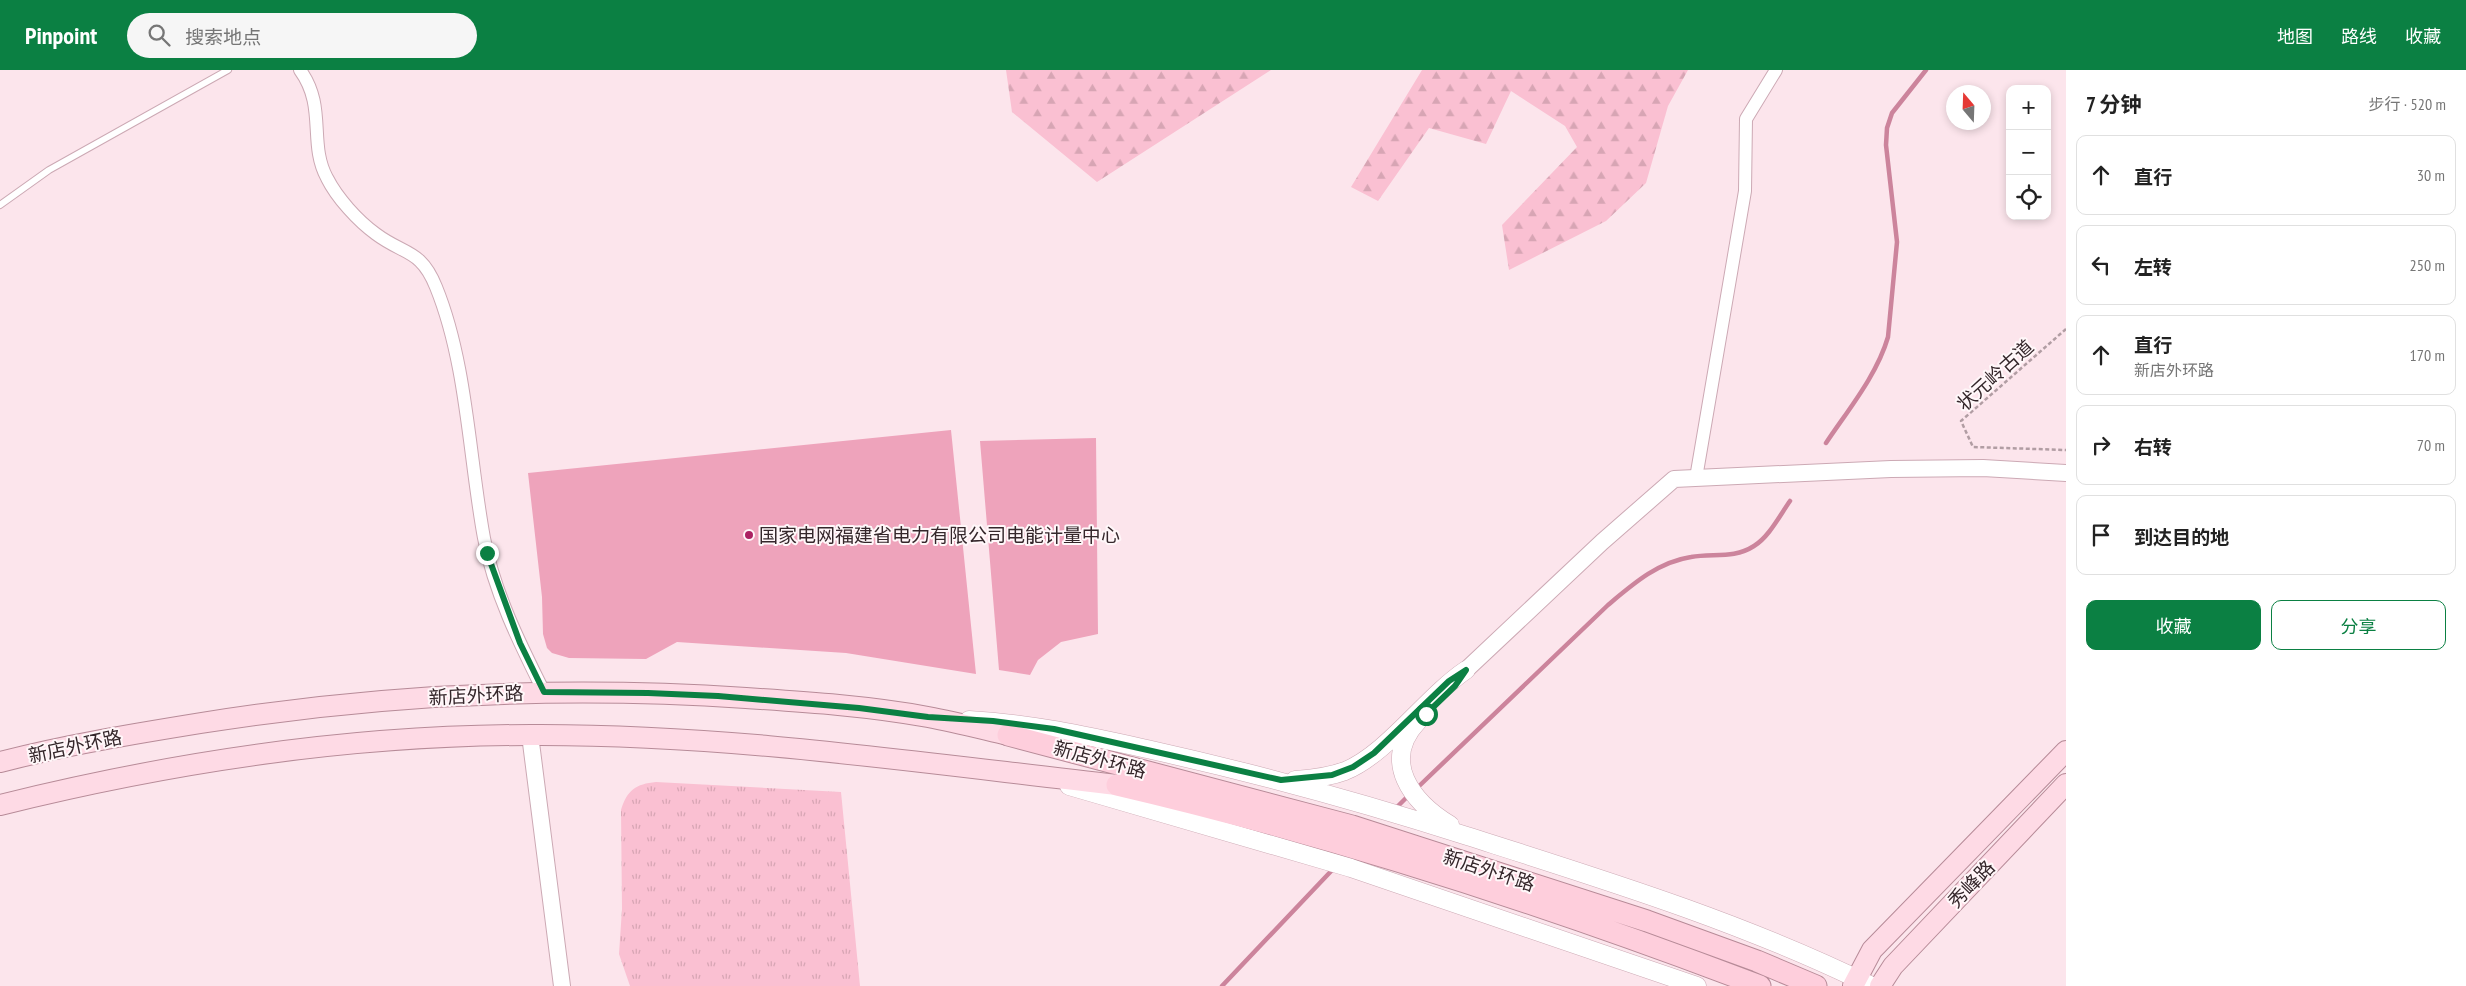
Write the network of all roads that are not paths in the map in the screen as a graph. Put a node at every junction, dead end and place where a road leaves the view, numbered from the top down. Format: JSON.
{"nodes":[{"id":1,"x":228,"y":70,"type":"edge"},
{"id":2,"x":300,"y":70,"type":"edge"},
{"id":3,"x":1776,"y":70,"type":"edge"},
{"id":4,"x":0,"y":205,"type":"edge"},
{"id":5,"x":2066,"y":473,"type":"edge"},
{"id":6,"x":1696,"y":478,"type":"junction"},
{"id":7,"x":1466,"y":670,"type":"junction"},
{"id":8,"x":544,"y":692,"type":"junction"},
{"id":9,"x":928,"y":717,"type":"junction"},
{"id":10,"x":530,"y":734,"type":"junction"},
{"id":11,"x":1008,"y":735,"type":"joint"},
{"id":12,"x":2066,"y":751,"type":"edge"},
{"id":13,"x":0,"y":762,"type":"edge"},
{"id":14,"x":1041,"y":778,"type":"junction"},
{"id":15,"x":1281,"y":780,"type":"junction"},
{"id":16,"x":2066,"y":784,"type":"edge"},
{"id":17,"x":1117,"y":785,"type":"joint"},
{"id":18,"x":0,"y":805,"type":"edge"},
{"id":19,"x":1469,"y":836,"type":"junction"},
{"id":20,"x":1860,"y":983,"type":"edge"},
{"id":21,"x":562,"y":986,"type":"edge"},
{"id":22,"x":1697,"y":986,"type":"edge"},
{"id":23,"x":1760,"y":986,"type":"edge"},
{"id":24,"x":1816,"y":986,"type":"edge"},
{"id":25,"x":1880,"y":986,"type":"edge"}],
"edges":[{"from":1,"to":4,"type":"lane"},
{"from":2,"to":8,"type":"street"},
{"from":3,"to":6,"type":"street"},
{"from":5,"to":6,"type":"street"},
{"from":6,"to":7,"type":"street"},
{"from":7,"to":15,"type":"main road"},
{"from":7,"to":19,"type":"main road"},
{"from":8,"to":9,"type":"main road","name":"新店外环路"},
{"from":8,"to":13,"type":"main road","name":"新店外环路"},
{"from":9,"to":11,"type":"main road","name":"新店外环路"},
{"from":9,"to":15,"type":"main road"},
{"from":10,"to":14,"type":"main road","name":"新店外环路"},
{"from":10,"to":18,"type":"main road","name":"新店外环路"},
{"from":10,"to":21,"type":"street"},
{"from":11,"to":24,"type":"highway","name":"新店外环路"},
{"from":12,"to":20,"type":"main road"},
{"from":14,"to":17,"type":"main road","name":"新店外环路"},
{"from":14,"to":22,"type":"main road"},
{"from":15,"to":19,"type":"main road"},
{"from":16,"to":25,"type":"main road","name":"秀峰路"},
{"from":17,"to":23,"type":"highway","name":"新店外环路"},
{"from":19,"to":20,"type":"main road"}]}
